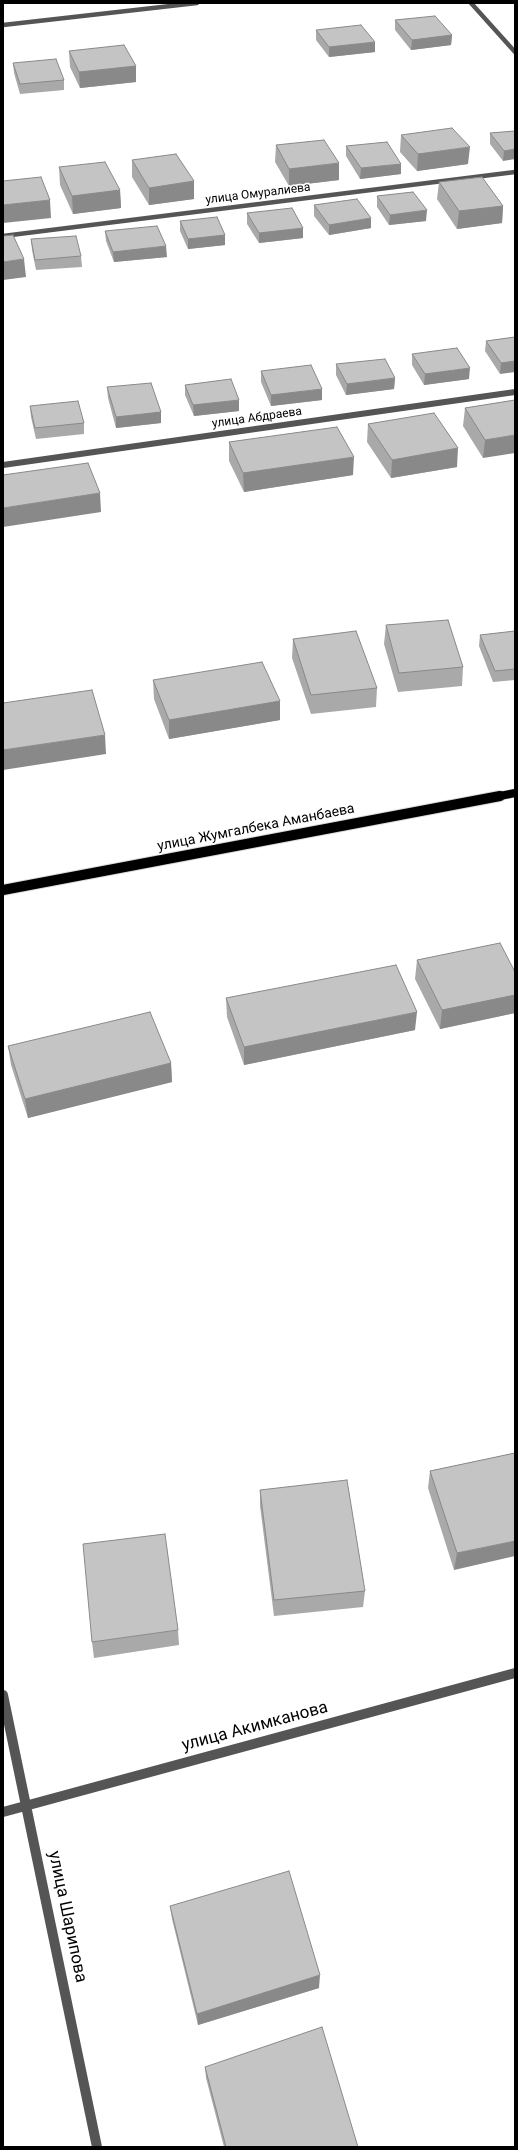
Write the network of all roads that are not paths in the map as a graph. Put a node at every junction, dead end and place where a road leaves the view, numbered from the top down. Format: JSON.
{"nodes":[{"id":1,"x":197,"y":3,"type":"edge"},
{"id":2,"x":471,"y":3,"type":"edge"},
{"id":3,"x":3,"y":25,"type":"edge"},
{"id":4,"x":515,"y":52,"type":"edge"},
{"id":5,"x":515,"y":172,"type":"edge"},
{"id":6,"x":3,"y":236,"type":"edge"},
{"id":7,"x":515,"y":392,"type":"edge"},
{"id":8,"x":3,"y":465,"type":"edge"},
{"id":9,"x":515,"y":793,"type":"edge"},
{"id":10,"x":3,"y":890,"type":"edge"},
{"id":11,"x":515,"y":1673,"type":"edge"},
{"id":12,"x":3,"y":1695,"type":"edge"},
{"id":13,"x":26,"y":1805,"type":"junction"},
{"id":14,"x":3,"y":1812,"type":"edge"},
{"id":15,"x":97,"y":2147,"type":"edge"}],
"edges":[{"from":1,"to":3,"type":"street"},
{"from":2,"to":4,"type":"street"},
{"from":5,"to":6,"type":"street","name":"улица Омуралиева"},
{"from":7,"to":8,"type":"street","name":"улица Абдраева"},
{"from":9,"to":10,"type":"main road","name":"улица Жумгалбека Аманбаева"},
{"from":11,"to":13,"type":"street","name":"улица Акимканова"},
{"from":12,"to":13,"type":"street","name":"улица Шарипова"},
{"from":13,"to":14,"type":"street","name":"улица Акимканова"},
{"from":13,"to":15,"type":"street","name":"улица Шарипова"}]}
